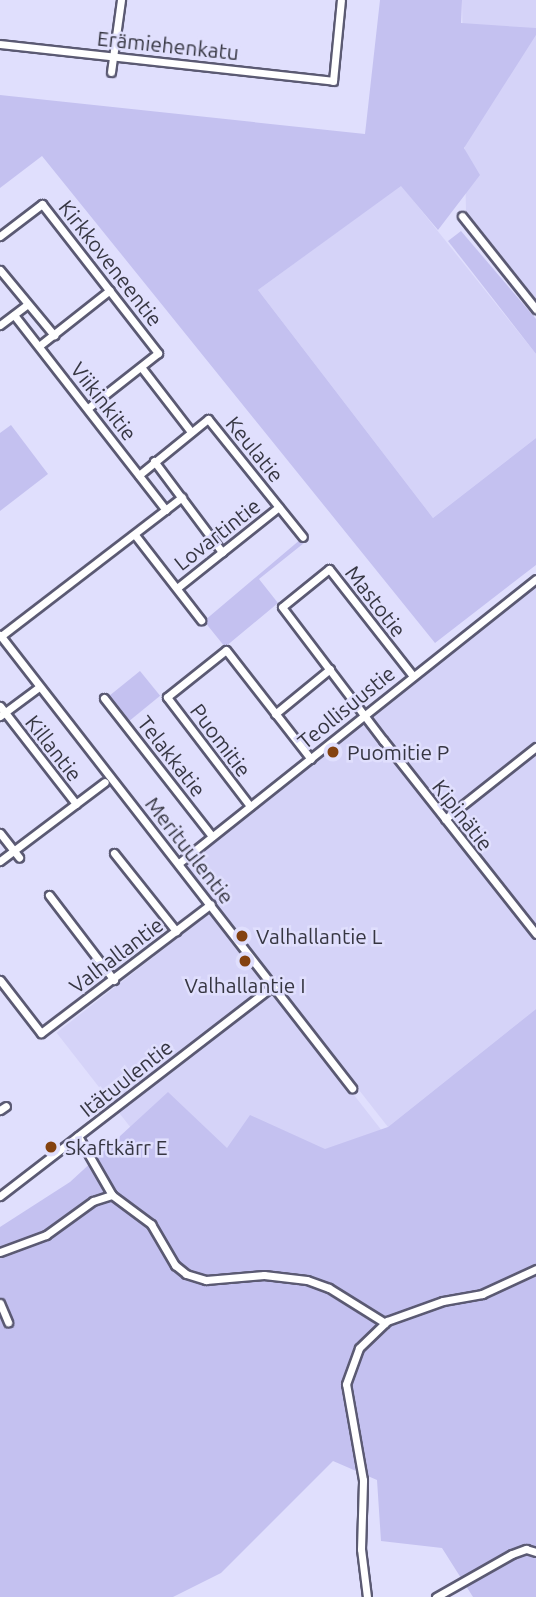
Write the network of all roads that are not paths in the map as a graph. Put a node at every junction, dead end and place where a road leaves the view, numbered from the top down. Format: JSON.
{"nodes":[{"id":1,"x":121,"y":0,"type":"edge"},
{"id":2,"x":341,"y":0,"type":"edge"},
{"id":3,"x":0,"y":44,"type":"edge"},
{"id":4,"x":115,"y":56,"type":"junction"},
{"id":5,"x":111,"y":72,"type":"dead end"},
{"id":6,"x":462,"y":216,"type":"dead end"},
{"id":7,"x":0,"y":236,"type":"edge"},
{"id":8,"x":0,"y":270,"type":"edge"},
{"id":9,"x":110,"y":290,"type":"junction"},
{"id":10,"x":27,"y":305,"type":"junction"},
{"id":11,"x":536,"y":309,"type":"edge"},
{"id":12,"x":14,"y":315,"type":"junction"},
{"id":13,"x":0,"y":326,"type":"edge"},
{"id":14,"x":54,"y":335,"type":"junction"},
{"id":15,"x":38,"y":346,"type":"junction"},
{"id":16,"x":141,"y":367,"type":"junction"},
{"id":17,"x":88,"y":408,"type":"junction"},
{"id":18,"x":191,"y":432,"type":"junction"},
{"id":19,"x":155,"y":461,"type":"junction"},
{"id":20,"x":139,"y":475,"type":"junction"},
{"id":21,"x":182,"y":497,"type":"junction"},
{"id":22,"x":279,"y":507,"type":"junction"},
{"id":23,"x":166,"y":510,"type":"junction"},
{"id":24,"x":135,"y":535,"type":"junction"},
{"id":25,"x":303,"y":537,"type":"dead end"},
{"id":26,"x":222,"y":552,"type":"junction"},
{"id":27,"x":536,"y":579,"type":"edge"},
{"id":28,"x":177,"y":588,"type":"junction"},
{"id":29,"x":201,"y":620,"type":"dead end"},
{"id":30,"x":0,"y":636,"type":"edge"},
{"id":31,"x":330,"y":669,"type":"junction"},
{"id":32,"x":413,"y":676,"type":"junction"},
{"id":33,"x":39,"y":687,"type":"junction"},
{"id":34,"x":104,"y":698,"type":"dead end"},
{"id":35,"x":2,"y":711,"type":"edge"},
{"id":36,"x":275,"y":715,"type":"junction"},
{"id":37,"x":365,"y":716,"type":"junction"},
{"id":38,"x":536,"y":747,"type":"edge"},
{"id":39,"x":311,"y":759,"type":"junction"},
{"id":40,"x":104,"y":782,"type":"dead end"},
{"id":41,"x":76,"y":804,"type":"junction"},
{"id":42,"x":250,"y":806,"type":"junction"},
{"id":43,"x":445,"y":819,"type":"junction"},
{"id":44,"x":0,"y":833,"type":"edge"},
{"id":45,"x":212,"y":836,"type":"junction"},
{"id":46,"x":114,"y":853,"type":"dead end"},
{"id":47,"x":17,"y":854,"type":"junction"},
{"id":48,"x":0,"y":861,"type":"edge"},
{"id":49,"x":179,"y":863,"type":"junction"},
{"id":50,"x":49,"y":895,"type":"dead end"},
{"id":51,"x":211,"y":904,"type":"junction"},
{"id":52,"x":176,"y":931,"type":"junction"},
{"id":53,"x":536,"y":934,"type":"edge"},
{"id":54,"x":0,"y":980,"type":"edge"},
{"id":55,"x":114,"y":980,"type":"junction"},
{"id":56,"x":273,"y":986,"type":"junction"},
{"id":57,"x":352,"y":1088,"type":"dead end"},
{"id":58,"x":78,"y":1136,"type":"junction"},
{"id":59,"x":112,"y":1195,"type":"junction"},
{"id":60,"x":0,"y":1196,"type":"edge"},
{"id":61,"x":1,"y":1252,"type":"edge"},
{"id":62,"x":536,"y":1269,"type":"edge"},
{"id":63,"x":0,"y":1303,"type":"edge"},
{"id":64,"x":8,"y":1322,"type":"dead end"},
{"id":65,"x":385,"y":1323,"type":"junction"},
{"id":66,"x":536,"y":1552,"type":"edge"},
{"id":67,"x":367,"y":1597,"type":"edge"},
{"id":68,"x":436,"y":1597,"type":"edge"}],
"edges":[{"from":1,"to":4,"type":"street"},
{"from":2,"to":4,"type":"street","name":"Erämiehenkatu"},
{"from":3,"to":4,"type":"street","name":"Erämiehenkatu"},
{"from":4,"to":5,"type":"street"},
{"from":6,"to":11,"type":"street"},
{"from":7,"to":9,"type":"street","name":"Kirkkoveneentie"},
{"from":8,"to":10,"type":"street"},
{"from":9,"to":14,"type":"street"},
{"from":9,"to":16,"type":"street","name":"Kirkkoveneentie"},
{"from":10,"to":12,"type":"street"},
{"from":10,"to":14,"type":"street"},
{"from":12,"to":13,"type":"street"},
{"from":12,"to":15,"type":"street","name":"Viikinkitie"},
{"from":14,"to":15,"type":"street"},
{"from":15,"to":17,"type":"street","name":"Viikinkitie"},
{"from":16,"to":17,"type":"street"},
{"from":16,"to":18,"type":"street"},
{"from":17,"to":20,"type":"street","name":"Viikinkitie"},
{"from":18,"to":19,"type":"street","name":"Keulatie"},
{"from":18,"to":22,"type":"street","name":"Keulatie"},
{"from":19,"to":20,"type":"street","name":"Keulatie"},
{"from":19,"to":21,"type":"street"},
{"from":20,"to":23,"type":"street","name":"Viikinkitie"},
{"from":21,"to":23,"type":"street"},
{"from":21,"to":26,"type":"street"},
{"from":22,"to":25,"type":"street","name":"Keulatie"},
{"from":22,"to":26,"type":"street","name":"Lovartintie"},
{"from":23,"to":24,"type":"street"},
{"from":24,"to":28,"type":"street"},
{"from":24,"to":30,"type":"street"},
{"from":26,"to":28,"type":"street","name":"Lovartintie"},
{"from":27,"to":32,"type":"street","name":"Teollisuustie"},
{"from":28,"to":29,"type":"street"},
{"from":30,"to":33,"type":"street","name":"Merituulentie"},
{"from":31,"to":32,"type":"street","name":"Mastotie"},
{"from":31,"to":36,"type":"street"},
{"from":31,"to":37,"type":"street","name":"Mastotie"},
{"from":32,"to":37,"type":"street","name":"Teollisuustie"},
{"from":33,"to":35,"type":"street"},
{"from":33,"to":49,"type":"street","name":"Merituulentie"},
{"from":34,"to":45,"type":"street","name":"Telakkatie"},
{"from":35,"to":41,"type":"street","name":"Killantie"},
{"from":36,"to":39,"type":"street","name":"Puomitie"},
{"from":36,"to":42,"type":"street","name":"Puomitie"},
{"from":37,"to":39,"type":"street","name":"Teollisuustie"},
{"from":37,"to":43,"type":"street","name":"Kipinätie"},
{"from":38,"to":43,"type":"street"},
{"from":39,"to":42,"type":"street","name":"Teollisuustie"},
{"from":40,"to":41,"type":"street"},
{"from":41,"to":47,"type":"street"},
{"from":42,"to":45,"type":"street","name":"Teollisuustie"},
{"from":43,"to":53,"type":"street","name":"Kipinätie"},
{"from":44,"to":47,"type":"street"},
{"from":45,"to":49,"type":"street","name":"Teollisuustie"},
{"from":46,"to":52,"type":"street"},
{"from":47,"to":48,"type":"street"},
{"from":49,"to":51,"type":"street","name":"Merituulentie"},
{"from":50,"to":55,"type":"street"},
{"from":51,"to":52,"type":"street","name":"Valhallantie"},
{"from":51,"to":56,"type":"street","name":"Merituulentie"},
{"from":52,"to":55,"type":"street","name":"Valhallantie"},
{"from":54,"to":55,"type":"street","name":"Valhallantie"},
{"from":56,"to":57,"type":"street","name":"Merituulentie"},
{"from":56,"to":58,"type":"street","name":"Itätuulentie"},
{"from":58,"to":59,"type":"street"},
{"from":58,"to":60,"type":"street","name":"Itätuulentie"},
{"from":59,"to":61,"type":"street"},
{"from":59,"to":65,"type":"street"},
{"from":62,"to":65,"type":"street"},
{"from":63,"to":64,"type":"street"},
{"from":65,"to":67,"type":"street"},
{"from":66,"to":68,"type":"street"}]}
